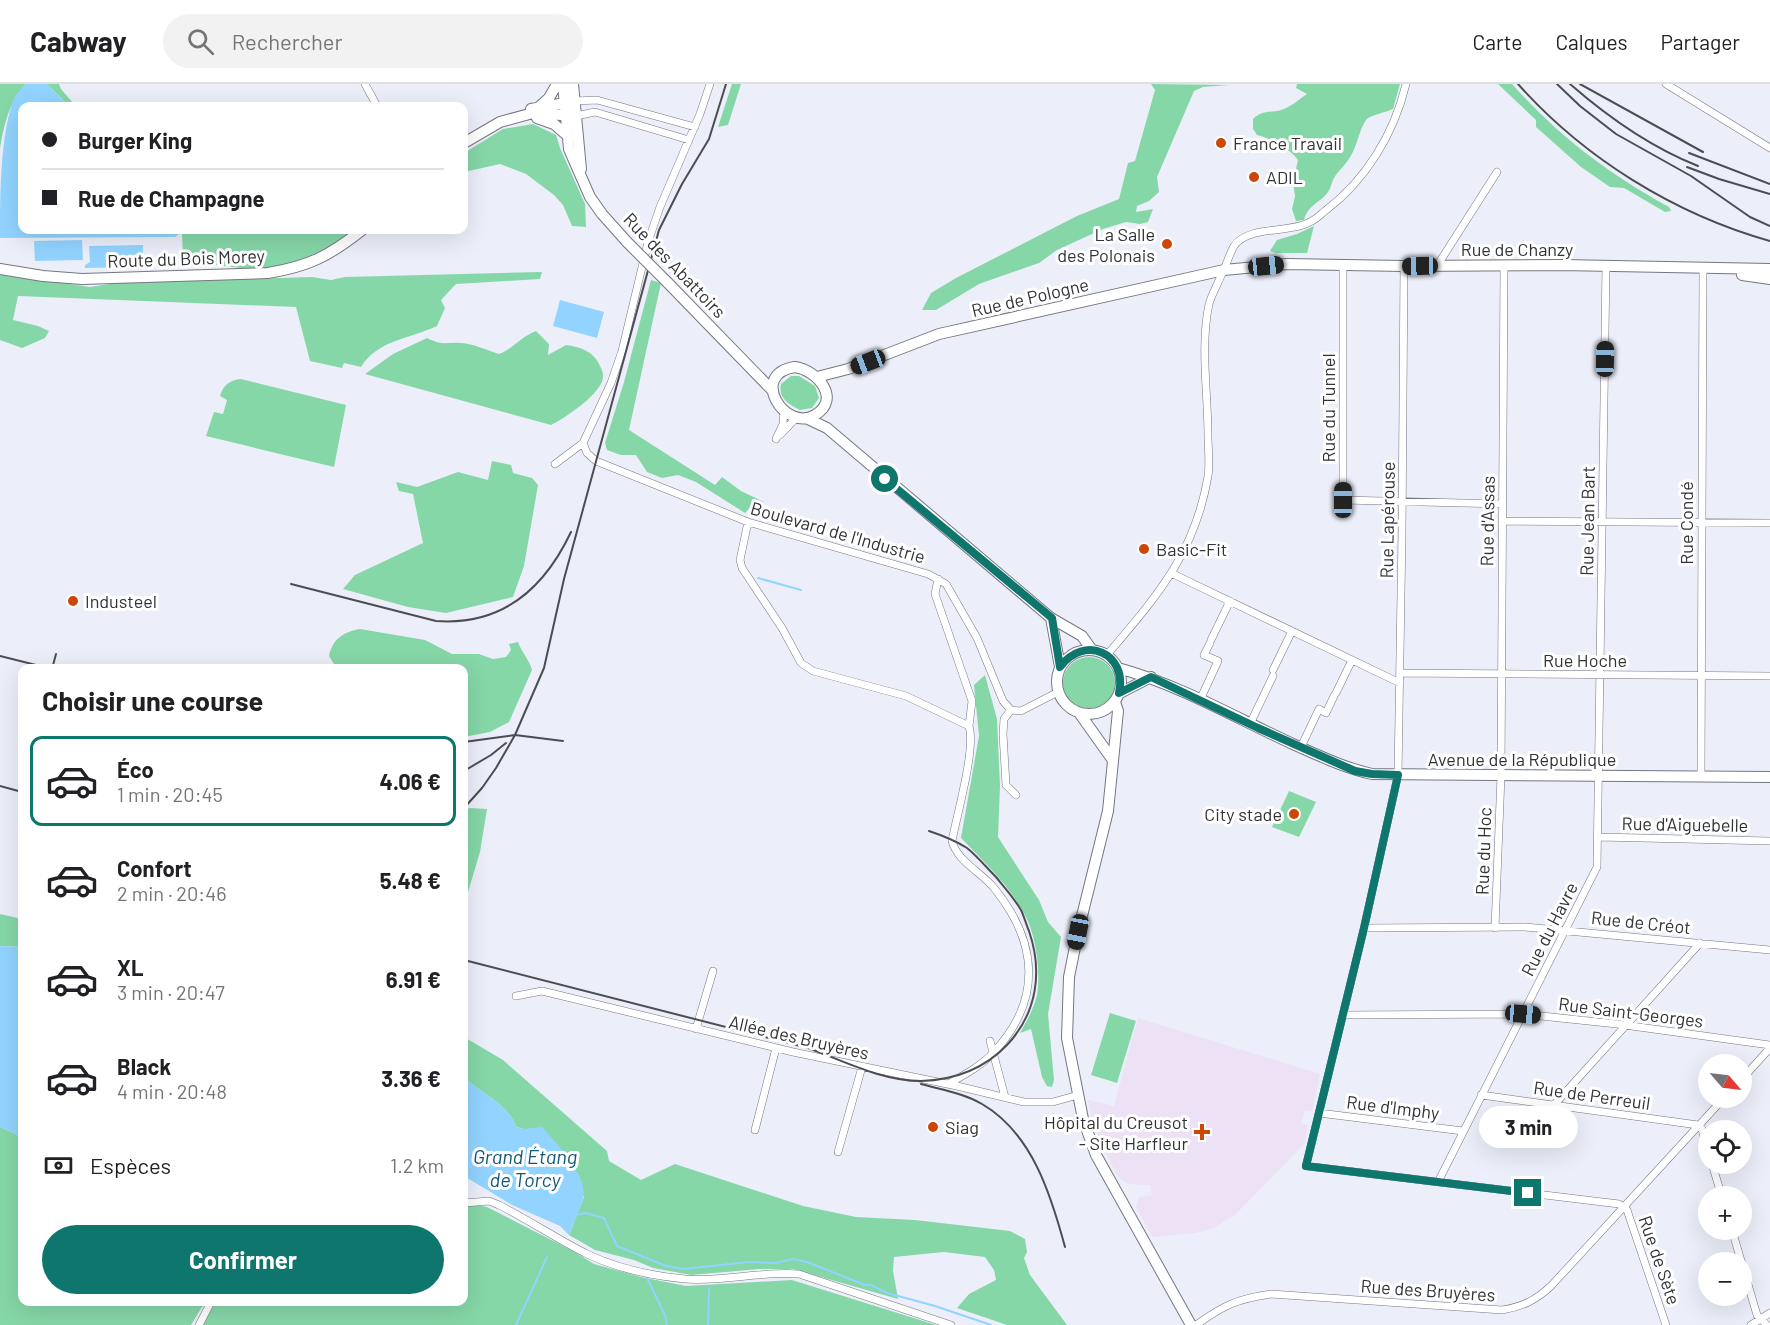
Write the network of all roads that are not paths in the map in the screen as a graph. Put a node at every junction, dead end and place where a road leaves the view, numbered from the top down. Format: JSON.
{"nodes":[{"id":1,"x":365,"y":84,"type":"edge"},
{"id":2,"x":557,"y":84,"type":"edge"},
{"id":3,"x":563,"y":84,"type":"edge"},
{"id":4,"x":573,"y":84,"type":"edge"},
{"id":5,"x":710,"y":84,"type":"edge"},
{"id":6,"x":1406,"y":84,"type":"edge"},
{"id":7,"x":1666,"y":84,"type":"edge"},
{"id":8,"x":375,"y":102,"type":"edge"},
{"id":9,"x":570,"y":102,"type":"junction"},
{"id":10,"x":539,"y":107,"type":"junction"},
{"id":11,"x":522,"y":116,"type":"junction"},
{"id":12,"x":571,"y":116,"type":"junction"},
{"id":13,"x":508,"y":120,"type":"junction"},
{"id":14,"x":695,"y":127,"type":"junction"},
{"id":15,"x":568,"y":137,"type":"junction"},
{"id":16,"x":468,"y":140,"type":"edge"},
{"id":17,"x":689,"y":140,"type":"junction"},
{"id":18,"x":1770,"y":148,"type":"edge"},
{"id":19,"x":1497,"y":172,"type":"dead end"},
{"id":20,"x":581,"y":176,"type":"junction"},
{"id":21,"x":357,"y":234,"type":"edge"},
{"id":22,"x":1343,"y":265,"type":"junction"},
{"id":23,"x":1404,"y":266,"type":"junction"},
{"id":24,"x":1437,"y":266,"type":"junction"},
{"id":25,"x":1504,"y":266,"type":"junction"},
{"id":26,"x":1606,"y":266,"type":"junction"},
{"id":27,"x":1703,"y":268,"type":"junction"},
{"id":28,"x":1770,"y":269,"type":"edge"},
{"id":29,"x":0,"y":270,"type":"edge"},
{"id":30,"x":1224,"y":270,"type":"junction"},
{"id":31,"x":1770,"y":279,"type":"edge"},
{"id":32,"x":848,"y":369,"type":"junction"},
{"id":33,"x":755,"y":371,"type":"junction"},
{"id":34,"x":779,"y":374,"type":"junction"},
{"id":35,"x":817,"y":377,"type":"junction"},
{"id":36,"x":772,"y":390,"type":"junction"},
{"id":37,"x":826,"y":390,"type":"junction"},
{"id":38,"x":784,"y":410,"type":"junction"},
{"id":39,"x":821,"y":410,"type":"junction"},
{"id":40,"x":801,"y":418,"type":"junction"},
{"id":41,"x":827,"y":428,"type":"junction"},
{"id":42,"x":583,"y":443,"type":"junction"},
{"id":43,"x":555,"y":464,"type":"dead end"},
{"id":44,"x":1402,"y":502,"type":"junction"},
{"id":45,"x":1503,"y":504,"type":"junction"},
{"id":46,"x":1502,"y":521,"type":"junction"},
{"id":47,"x":748,"y":522,"type":"junction"},
{"id":48,"x":1603,"y":522,"type":"junction"},
{"id":49,"x":1701,"y":522,"type":"junction"},
{"id":50,"x":1770,"y":523,"type":"edge"},
{"id":51,"x":1171,"y":573,"type":"junction"},
{"id":52,"x":938,"y":579,"type":"junction"},
{"id":53,"x":1230,"y":601,"type":"junction"},
{"id":54,"x":1052,"y":618,"type":"junction"},
{"id":55,"x":1292,"y":631,"type":"junction"},
{"id":56,"x":1092,"y":650,"type":"junction"},
{"id":57,"x":1107,"y":655,"type":"junction"},
{"id":58,"x":1352,"y":660,"type":"junction"},
{"id":59,"x":1060,"y":667,"type":"junction"},
{"id":60,"x":1118,"y":668,"type":"junction"},
{"id":61,"x":1400,"y":673,"type":"junction"},
{"id":62,"x":1501,"y":675,"type":"junction"},
{"id":63,"x":1600,"y":675,"type":"junction"},
{"id":64,"x":1701,"y":676,"type":"junction"},
{"id":65,"x":1770,"y":676,"type":"edge"},
{"id":66,"x":1151,"y":677,"type":"junction"},
{"id":67,"x":1400,"y":683,"type":"junction"},
{"id":68,"x":1058,"y":692,"type":"junction"},
{"id":69,"x":1117,"y":697,"type":"junction"},
{"id":70,"x":1200,"y":700,"type":"junction"},
{"id":71,"x":1011,"y":710,"type":"junction"},
{"id":72,"x":1080,"y":714,"type":"junction"},
{"id":73,"x":1250,"y":724,"type":"junction"},
{"id":74,"x":969,"y":726,"type":"junction"},
{"id":75,"x":1301,"y":747,"type":"junction"},
{"id":76,"x":1112,"y":759,"type":"junction"},
{"id":77,"x":1398,"y":775,"type":"junction"},
{"id":78,"x":1501,"y":776,"type":"junction"},
{"id":79,"x":1599,"y":776,"type":"junction"},
{"id":80,"x":1701,"y":777,"type":"junction"},
{"id":81,"x":1770,"y":777,"type":"edge"},
{"id":82,"x":1016,"y":795,"type":"dead end"},
{"id":83,"x":1599,"y":837,"type":"junction"},
{"id":84,"x":1770,"y":841,"type":"edge"},
{"id":85,"x":1364,"y":928,"type":"junction"},
{"id":86,"x":1495,"y":928,"type":"junction"},
{"id":87,"x":1566,"y":930,"type":"junction"},
{"id":88,"x":1700,"y":943,"type":"junction"},
{"id":89,"x":1770,"y":950,"type":"edge"},
{"id":90,"x":713,"y":971,"type":"dead end"},
{"id":91,"x":516,"y":996,"type":"dead end"},
{"id":92,"x":1523,"y":1014,"type":"junction"},
{"id":93,"x":1343,"y":1015,"type":"junction"},
{"id":94,"x":1627,"y":1025,"type":"junction"},
{"id":95,"x":696,"y":1029,"type":"junction"},
{"id":96,"x":990,"y":1041,"type":"dead end"},
{"id":97,"x":1770,"y":1047,"type":"edge"},
{"id":98,"x":776,"y":1048,"type":"junction"},
{"id":99,"x":993,"y":1053,"type":"junction"},
{"id":100,"x":862,"y":1067,"type":"junction"},
{"id":101,"x":1752,"y":1068,"type":"edge"},
{"id":102,"x":948,"y":1084,"type":"junction"},
{"id":103,"x":1078,"y":1095,"type":"junction"},
{"id":104,"x":1481,"y":1095,"type":"junction"},
{"id":105,"x":1005,"y":1097,"type":"junction"},
{"id":106,"x":1554,"y":1105,"type":"junction"},
{"id":107,"x":1714,"y":1108,"type":"edge"},
{"id":108,"x":1319,"y":1113,"type":"junction"},
{"id":109,"x":1703,"y":1120,"type":"edge"},
{"id":110,"x":1698,"y":1125,"type":"joint"},
{"id":111,"x":755,"y":1130,"type":"dead end"},
{"id":112,"x":1463,"y":1131,"type":"junction"},
{"id":113,"x":838,"y":1152,"type":"dead end"},
{"id":114,"x":1438,"y":1182,"type":"junction"},
{"id":115,"x":468,"y":1203,"type":"edge"},
{"id":116,"x":1623,"y":1207,"type":"junction"},
{"id":117,"x":1735,"y":1240,"type":"edge"},
{"id":118,"x":209,"y":1306,"type":"edge"},
{"id":119,"x":1770,"y":1313,"type":"edge"},
{"id":120,"x":1760,"y":1318,"type":"junction"},
{"id":121,"x":199,"y":1325,"type":"edge"},
{"id":122,"x":951,"y":1325,"type":"edge"},
{"id":123,"x":1191,"y":1325,"type":"edge"},
{"id":124,"x":1196,"y":1325,"type":"edge"},
{"id":125,"x":1666,"y":1325,"type":"edge"},
{"id":126,"x":1751,"y":1325,"type":"edge"},
{"id":127,"x":1767,"y":1325,"type":"edge"}],
"edges":[{"from":1,"to":8,"type":"street"},
{"from":2,"to":10,"type":"street"},
{"from":3,"to":9,"type":"street"},
{"from":4,"to":9,"type":"street"},
{"from":5,"to":14,"type":"street"},
{"from":6,"to":30,"type":"street"},
{"from":7,"to":18,"type":"street"},
{"from":9,"to":10,"type":"street"},
{"from":9,"to":12,"type":"street"},
{"from":9,"to":14,"type":"street"},
{"from":10,"to":13,"type":"street"},
{"from":11,"to":12,"type":"street"},
{"from":11,"to":13,"type":"street"},
{"from":11,"to":15,"type":"street"},
{"from":12,"to":15,"type":"street","name":"Rue des Abattoirs"},
{"from":12,"to":17,"type":"street"},
{"from":12,"to":20,"type":"street"},
{"from":13,"to":16,"type":"street"},
{"from":14,"to":17,"type":"street"},
{"from":15,"to":20,"type":"street","name":"Rue des Abattoirs"},
{"from":17,"to":42,"type":"street"},
{"from":19,"to":24,"type":"street"},
{"from":20,"to":33,"type":"street","name":"Rue des Abattoirs","bridge":true},
{"from":21,"to":29,"type":"street","name":"Route du Bois Morey"},
{"from":22,"to":23,"type":"street","name":"Rue de Chanzy"},
{"from":22,"to":30,"type":"street","name":"Rue de Chanzy"},
{"from":22,"to":44,"type":"street","name":"Rue du Tunnel"},
{"from":23,"to":24,"type":"street","name":"Rue de Chanzy"},
{"from":23,"to":44,"type":"street","name":"Rue Lapérouse"},
{"from":24,"to":25,"type":"street","name":"Rue de Chanzy"},
{"from":25,"to":26,"type":"street","name":"Rue de Chanzy"},
{"from":25,"to":45,"type":"street","name":"Rue d'Assas"},
{"from":26,"to":27,"type":"street","name":"Rue de Chanzy"},
{"from":26,"to":48,"type":"street","name":"Rue Jean Bart"},
{"from":27,"to":28,"type":"street","name":"Rue de Chanzy"},
{"from":27,"to":31,"type":"street","name":"Rue de Chanzy"},
{"from":27,"to":49,"type":"street","name":"Rue Condé"},
{"from":30,"to":32,"type":"street","name":"Rue de Pologne"},
{"from":30,"to":51,"type":"street"},
{"from":32,"to":35,"type":"street","name":"Rue de Pologne"},
{"from":32,"to":37,"type":"street","name":"Rue de Pologne"},
{"from":33,"to":34,"type":"street"},
{"from":33,"to":36,"type":"street","name":"Rue des Abattoirs"},
{"from":34,"to":35,"type":"street"},
{"from":34,"to":36,"type":"street"},
{"from":35,"to":37,"type":"street"},
{"from":36,"to":38,"type":"street"},
{"from":37,"to":39,"type":"street"},
{"from":38,"to":40,"type":"street"},
{"from":38,"to":40,"type":"street"},
{"from":39,"to":40,"type":"street"},
{"from":39,"to":41,"type":"street"},
{"from":40,"to":41,"type":"street"},
{"from":41,"to":54,"type":"street"},
{"from":42,"to":43,"type":"street"},
{"from":42,"to":47,"type":"street","name":"Boulevard de l'Industrie"},
{"from":44,"to":45,"type":"street","name":"Rue du Tunnel"},
{"from":44,"to":61,"type":"street","name":"Rue Lapérouse"},
{"from":45,"to":46,"type":"street","name":"Rue d'Assas"},
{"from":46,"to":48,"type":"street"},
{"from":46,"to":62,"type":"street","name":"Rue d'Assas"},
{"from":47,"to":52,"type":"street","name":"Boulevard de l'Industrie"},
{"from":47,"to":74,"type":"street"},
{"from":48,"to":49,"type":"street"},
{"from":48,"to":63,"type":"street","name":"Rue Jean Bart"},
{"from":49,"to":50,"type":"street"},
{"from":49,"to":64,"type":"street","name":"Rue Condé"},
{"from":51,"to":53,"type":"street"},
{"from":51,"to":57,"type":"street"},
{"from":52,"to":71,"type":"street","name":"Boulevard de l'Industrie"},
{"from":52,"to":74,"type":"street"},
{"from":53,"to":55,"type":"street"},
{"from":53,"to":70,"type":"street"},
{"from":54,"to":56,"type":"street"},
{"from":54,"to":59,"type":"street"},
{"from":55,"to":58,"type":"street"},
{"from":55,"to":73,"type":"street"},
{"from":56,"to":57,"type":"street"},
{"from":56,"to":59,"type":"street"},
{"from":57,"to":60,"type":"street"},
{"from":58,"to":67,"type":"street"},
{"from":58,"to":75,"type":"street"},
{"from":59,"to":68,"type":"street"},
{"from":60,"to":66,"type":"street","name":"Avenue de la République"},
{"from":60,"to":69,"type":"street"},
{"from":61,"to":62,"type":"street","name":"Rue Hoche"},
{"from":61,"to":67,"type":"street","name":"Rue Lapérouse"},
{"from":62,"to":63,"type":"street","name":"Rue Hoche"},
{"from":62,"to":78,"type":"street","name":"Rue d'Assas"},
{"from":63,"to":64,"type":"street","name":"Rue Hoche"},
{"from":63,"to":79,"type":"street","name":"Rue Jean Bart"},
{"from":64,"to":65,"type":"street","name":"Rue Hoche"},
{"from":64,"to":80,"type":"street","name":"Rue Condé"},
{"from":66,"to":69,"type":"street"},
{"from":66,"to":70,"type":"street","name":"Avenue de la République"},
{"from":67,"to":77,"type":"street","name":"Rue Lapérouse"},
{"from":68,"to":71,"type":"street"},
{"from":68,"to":72,"type":"street"},
{"from":69,"to":72,"type":"street"},
{"from":69,"to":76,"type":"street"},
{"from":70,"to":73,"type":"street","name":"Avenue de la République"},
{"from":71,"to":82,"type":"street"},
{"from":72,"to":76,"type":"street"},
{"from":73,"to":75,"type":"street","name":"Avenue de la République"},
{"from":74,"to":99,"type":"street"},
{"from":75,"to":77,"type":"street","name":"Avenue de la République"},
{"from":76,"to":103,"type":"street"},
{"from":77,"to":78,"type":"street","name":"Avenue de la République"},
{"from":77,"to":85,"type":"street","name":"Rue Lapérouse"},
{"from":78,"to":79,"type":"street","name":"Avenue de la République"},
{"from":78,"to":86,"type":"street","name":"Rue du Hoc"},
{"from":79,"to":80,"type":"street","name":"Avenue de la République"},
{"from":79,"to":83,"type":"street","name":"Rue du Havre"},
{"from":80,"to":81,"type":"street","name":"Avenue de la République"},
{"from":83,"to":84,"type":"street","name":"Rue d'Aiguebelle"},
{"from":83,"to":87,"type":"street","name":"Rue du Havre"},
{"from":85,"to":86,"type":"street","name":"Rue de Créot"},
{"from":85,"to":93,"type":"street","name":"Rue Lapérouse"},
{"from":86,"to":87,"type":"street","name":"Rue de Créot"},
{"from":87,"to":88,"type":"street","name":"Rue de Créot"},
{"from":87,"to":92,"type":"street","name":"Rue du Havre"},
{"from":88,"to":89,"type":"street","name":"Rue de Créot"},
{"from":88,"to":94,"type":"street"},
{"from":90,"to":95,"type":"street"},
{"from":91,"to":95,"type":"street","name":"Allée des Bruyères"},
{"from":92,"to":93,"type":"street","name":"Rue Saint-Georges"},
{"from":92,"to":94,"type":"street","name":"Rue Saint-Georges"},
{"from":92,"to":104,"type":"street","name":"Rue du Havre"},
{"from":93,"to":108,"type":"street","name":"Rue Lapérouse"},
{"from":94,"to":97,"type":"street","name":"Rue Saint-Georges"},
{"from":94,"to":106,"type":"street"},
{"from":95,"to":98,"type":"street","name":"Allée des Bruyères"},
{"from":96,"to":99,"type":"street"},
{"from":97,"to":101,"type":"street"},
{"from":98,"to":100,"type":"street","name":"Allée des Bruyères"},
{"from":98,"to":111,"type":"street"},
{"from":99,"to":102,"type":"street"},
{"from":99,"to":105,"type":"street"},
{"from":100,"to":102,"type":"street","name":"Allée des Bruyères"},
{"from":100,"to":113,"type":"street"},
{"from":102,"to":105,"type":"street","name":"Allée des Bruyères"},
{"from":103,"to":105,"type":"street","name":"Allée des Bruyères"},
{"from":103,"to":123,"type":"street"},
{"from":104,"to":106,"type":"street","name":"Rue de Perreuil"},
{"from":104,"to":112,"type":"street","name":"Rue du Havre"},
{"from":106,"to":110,"type":"street","name":"Rue de Perreuil"},
{"from":107,"to":109,"type":"street","name":"Rue des Bruyères"},
{"from":108,"to":112,"type":"street","name":"Rue d'Imphy"},
{"from":108,"to":114,"type":"street","name":"Rue Lapérouse"},
{"from":110,"to":116,"type":"street","name":"Rue des Bruyères"},
{"from":112,"to":114,"type":"street","name":"Rue du Havre"},
{"from":114,"to":116,"type":"street"},
{"from":115,"to":122,"type":"street"},
{"from":116,"to":124,"type":"street","name":"Rue des Bruyères"},
{"from":116,"to":125,"type":"street","name":"Rue de Sète"},
{"from":117,"to":120,"type":"street"},
{"from":118,"to":121,"type":"street"},
{"from":119,"to":120,"type":"street"},
{"from":120,"to":126,"type":"street"},
{"from":120,"to":127,"type":"street"}]}
